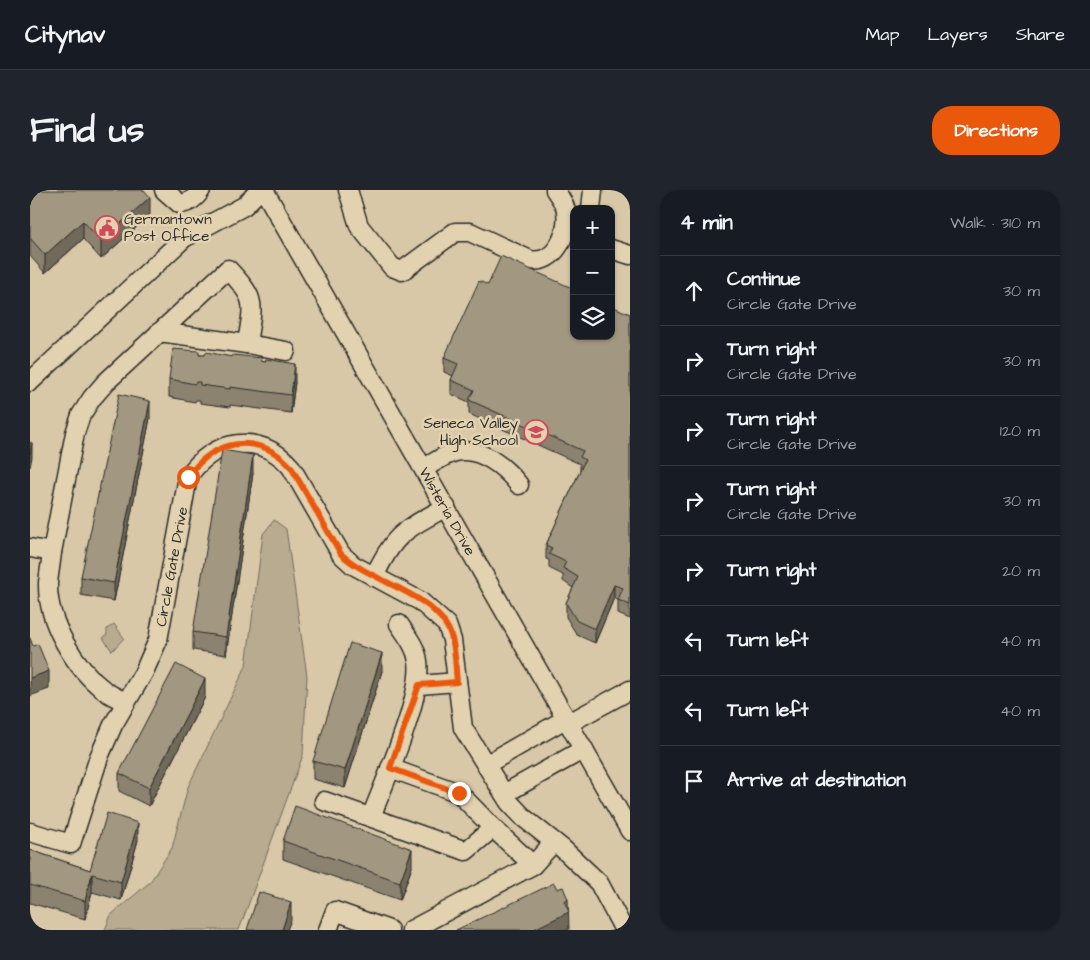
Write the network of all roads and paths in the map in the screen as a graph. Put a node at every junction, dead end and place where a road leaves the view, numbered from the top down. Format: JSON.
{"nodes":[{"id":1,"x":164,"y":190,"type":"edge"},
{"id":2,"x":201,"y":190,"type":"edge"},
{"id":3,"x":260,"y":190,"type":"edge"},
{"id":4,"x":264,"y":190,"type":"edge"},
{"id":5,"x":348,"y":190,"type":"edge"},
{"id":6,"x":555,"y":190,"type":"edge"},
{"id":7,"x":593,"y":190,"type":"edge"},
{"id":8,"x":591,"y":205,"type":"edge"},
{"id":9,"x":614,"y":250,"type":"edge"},
{"id":10,"x":630,"y":255,"type":"edge"},
{"id":11,"x":159,"y":332,"type":"junction"},
{"id":12,"x":247,"y":344,"type":"junction"},
{"id":13,"x":286,"y":351,"type":"dead end"},
{"id":14,"x":31,"y":378,"type":"edge"},
{"id":15,"x":424,"y":468,"type":"junction"},
{"id":16,"x":518,"y":485,"type":"dead end"},
{"id":17,"x":446,"y":507,"type":"junction"},
{"id":18,"x":30,"y":548,"type":"edge"},
{"id":19,"x":52,"y":552,"type":"junction"},
{"id":20,"x":374,"y":576,"type":"junction"},
{"id":21,"x":399,"y":624,"type":"dead end"},
{"id":22,"x":457,"y":682,"type":"junction"},
{"id":23,"x":419,"y":685,"type":"junction"},
{"id":24,"x":630,"y":690,"type":"edge"},
{"id":25,"x":126,"y":702,"type":"junction"},
{"id":26,"x":568,"y":721,"type":"junction"},
{"id":27,"x":584,"y":749,"type":"junction"},
{"id":28,"x":487,"y":764,"type":"junction"},
{"id":29,"x":390,"y":768,"type":"junction"},
{"id":30,"x":504,"y":794,"type":"junction"},
{"id":31,"x":324,"y":801,"type":"dead end"},
{"id":32,"x":371,"y":817,"type":"junction"},
{"id":33,"x":493,"y":828,"type":"junction"},
{"id":34,"x":30,"y":832,"type":"edge"},
{"id":35,"x":630,"y":832,"type":"edge"},
{"id":36,"x":554,"y":842,"type":"junction"},
{"id":37,"x":533,"y":865,"type":"junction"},
{"id":38,"x":328,"y":930,"type":"edge"},
{"id":39,"x":388,"y":930,"type":"edge"},
{"id":40,"x":411,"y":930,"type":"edge"},
{"id":41,"x":624,"y":930,"type":"edge"}],
"edges":[{"from":1,"to":2,"type":"street"},
{"from":3,"to":14,"type":"street"},
{"from":4,"to":15,"type":"street","name":"Wisteria Drive"},
{"from":5,"to":6,"type":"street"},
{"from":7,"to":8,"type":"street"},
{"from":9,"to":10,"type":"street"},
{"from":11,"to":12,"type":"street"},
{"from":11,"to":12,"type":"street"},
{"from":11,"to":19,"type":"street"},
{"from":12,"to":13,"type":"street"},
{"from":15,"to":16,"type":"street"},
{"from":15,"to":17,"type":"street","name":"Wisteria Drive"},
{"from":17,"to":20,"type":"street"},
{"from":17,"to":26,"type":"street","name":"Wisteria Drive"},
{"from":18,"to":19,"type":"street"},
{"from":19,"to":25,"type":"street"},
{"from":20,"to":22,"type":"street","name":"Circle Gate Drive"},
{"from":20,"to":25,"type":"street","name":"Circle Gate Drive"},
{"from":21,"to":23,"type":"street"},
{"from":22,"to":23,"type":"street"},
{"from":22,"to":28,"type":"street","name":"Circle Gate Drive"},
{"from":23,"to":29,"type":"street"},
{"from":24,"to":26,"type":"street"},
{"from":25,"to":34,"type":"street","name":"Circle Gate Drive"},
{"from":26,"to":27,"type":"street","name":"Wisteria Drive"},
{"from":26,"to":28,"type":"street"},
{"from":27,"to":30,"type":"street"},
{"from":27,"to":35,"type":"street","name":"Wisteria Drive"},
{"from":28,"to":30,"type":"street","name":"Circle Gate Drive"},
{"from":29,"to":32,"type":"street"},
{"from":29,"to":33,"type":"street"},
{"from":30,"to":36,"type":"street","name":"Circle Gate Drive"},
{"from":31,"to":32,"type":"street"},
{"from":32,"to":33,"type":"street"},
{"from":33,"to":37,"type":"street"},
{"from":36,"to":37,"type":"street"},
{"from":36,"to":41,"type":"street","name":"Circle Gate Drive"},
{"from":37,"to":40,"type":"street"},
{"from":38,"to":39,"type":"street"}]}
